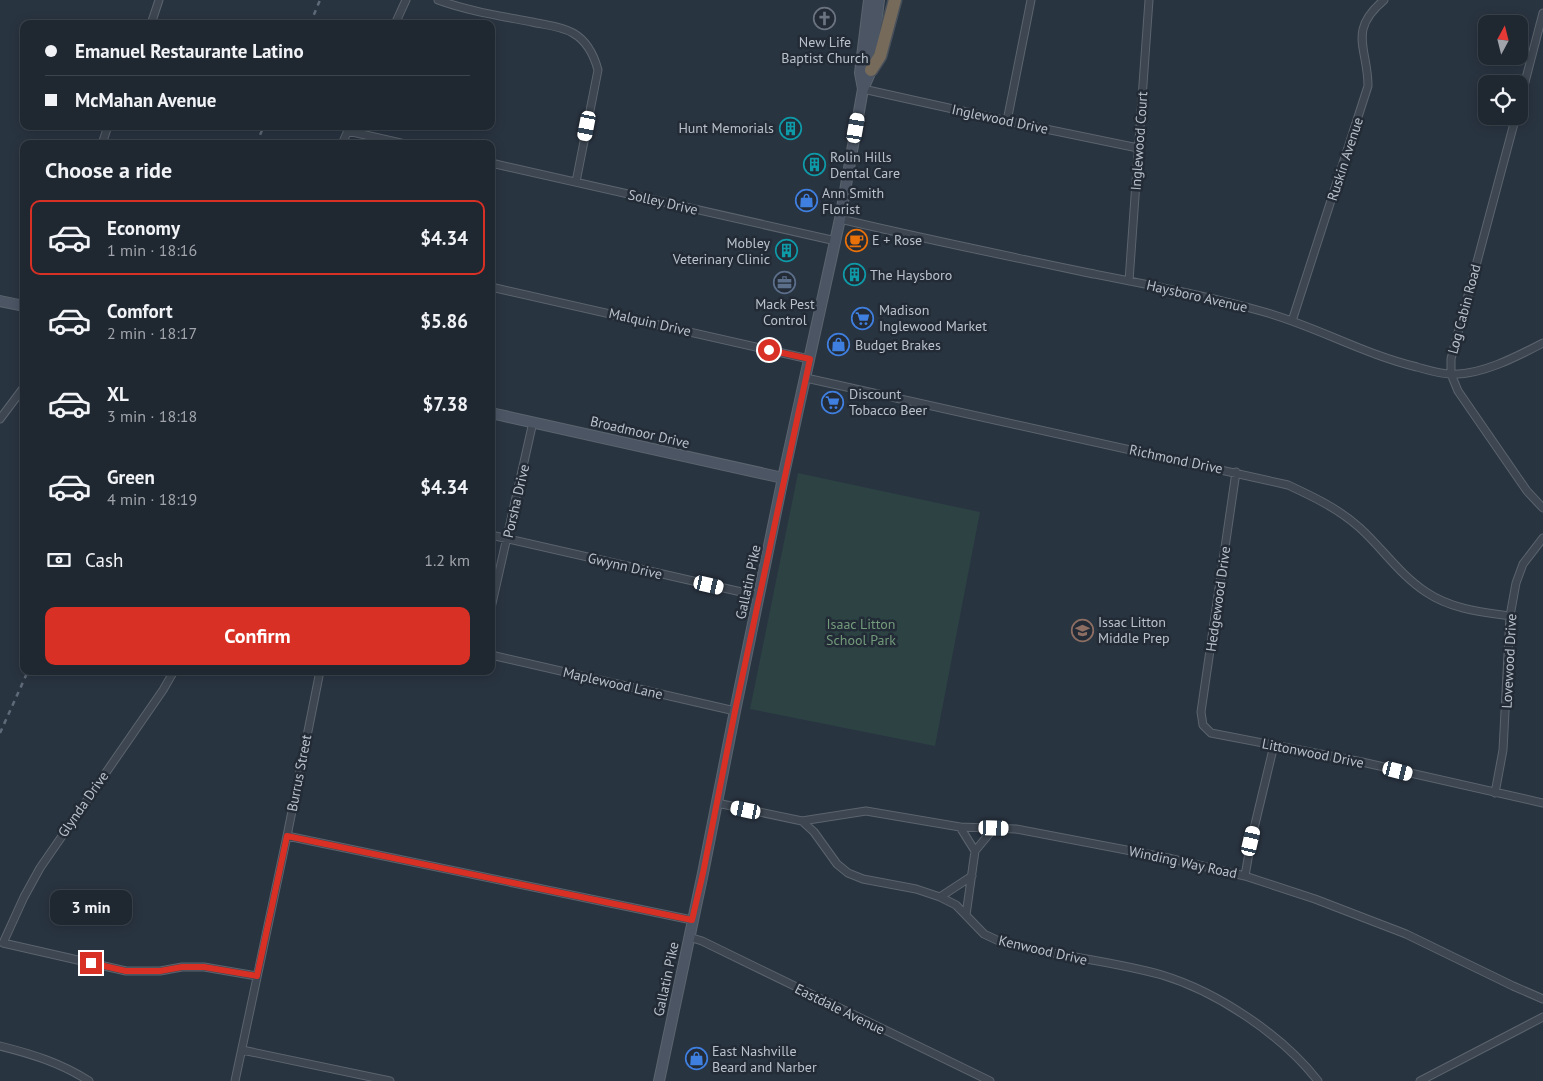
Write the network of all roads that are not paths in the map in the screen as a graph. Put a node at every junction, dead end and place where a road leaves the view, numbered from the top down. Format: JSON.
{"nodes":[{"id":1,"x":160,"y":0,"type":"edge"},
{"id":2,"x":406,"y":0,"type":"edge"},
{"id":3,"x":438,"y":0,"type":"edge"},
{"id":4,"x":869,"y":0,"type":"edge"},
{"id":5,"x":879,"y":0,"type":"edge"},
{"id":6,"x":895,"y":0,"type":"edge"},
{"id":7,"x":1031,"y":0,"type":"edge"},
{"id":8,"x":1149,"y":0,"type":"edge"},
{"id":9,"x":1384,"y":0,"type":"edge"},
{"id":10,"x":1543,"y":12,"type":"edge"},
{"id":11,"x":152,"y":20,"type":"edge"},
{"id":12,"x":397,"y":20,"type":"edge"},
{"id":13,"x":871,"y":70,"type":"junction"},
{"id":14,"x":1527,"y":75,"type":"edge"},
{"id":15,"x":863,"y":89,"type":"junction"},
{"id":16,"x":1007,"y":121,"type":"junction"},
{"id":17,"x":1514,"y":125,"type":"edge"},
{"id":18,"x":356,"y":130,"type":"edge"},
{"id":19,"x":392,"y":140,"type":"edge"},
{"id":20,"x":1138,"y":148,"type":"junction"},
{"id":21,"x":495,"y":164,"type":"edge"},
{"id":22,"x":576,"y":182,"type":"junction"},
{"id":23,"x":840,"y":219,"type":"junction"},
{"id":24,"x":836,"y":241,"type":"junction"},
{"id":25,"x":1130,"y":281,"type":"junction"},
{"id":26,"x":495,"y":288,"type":"edge"},
{"id":27,"x":0,"y":301,"type":"edge"},
{"id":28,"x":20,"y":305,"type":"edge"},
{"id":29,"x":1292,"y":321,"type":"junction"},
{"id":30,"x":1543,"y":343,"type":"edge"},
{"id":31,"x":810,"y":359,"type":"junction"},
{"id":32,"x":1451,"y":374,"type":"junction"},
{"id":33,"x":806,"y":378,"type":"junction"},
{"id":34,"x":20,"y":392,"type":"edge"},
{"id":35,"x":495,"y":414,"type":"edge"},
{"id":36,"x":0,"y":419,"type":"edge"},
{"id":37,"x":533,"y":422,"type":"junction"},
{"id":38,"x":1236,"y":472,"type":"junction"},
{"id":39,"x":784,"y":478,"type":"junction"},
{"id":40,"x":1543,"y":508,"type":"edge"},
{"id":41,"x":495,"y":536,"type":"edge"},
{"id":42,"x":1543,"y":538,"type":"edge"},
{"id":43,"x":507,"y":539,"type":"junction"},
{"id":44,"x":495,"y":591,"type":"edge"},
{"id":45,"x":759,"y":596,"type":"junction"},
{"id":46,"x":1510,"y":616,"type":"junction"},
{"id":47,"x":495,"y":656,"type":"edge"},
{"id":48,"x":172,"y":675,"type":"edge"},
{"id":49,"x":319,"y":675,"type":"edge"},
{"id":50,"x":735,"y":711,"type":"junction"},
{"id":51,"x":1203,"y":725,"type":"joint"},
{"id":52,"x":1274,"y":745,"type":"junction"},
{"id":53,"x":1495,"y":792,"type":"junction"},
{"id":54,"x":717,"y":803,"type":"junction"},
{"id":55,"x":1543,"y":803,"type":"edge"},
{"id":56,"x":802,"y":821,"type":"junction"},
{"id":57,"x":960,"y":827,"type":"junction"},
{"id":58,"x":994,"y":828,"type":"junction"},
{"id":59,"x":287,"y":836,"type":"junction"},
{"id":60,"x":976,"y":851,"type":"junction"},
{"id":61,"x":972,"y":876,"type":"junction"},
{"id":62,"x":1245,"y":876,"type":"junction"},
{"id":63,"x":940,"y":897,"type":"junction"},
{"id":64,"x":966,"y":915,"type":"junction"},
{"id":65,"x":692,"y":920,"type":"junction"},
{"id":66,"x":689,"y":937,"type":"junction"},
{"id":67,"x":257,"y":976,"type":"junction"},
{"id":68,"x":1543,"y":999,"type":"edge"},
{"id":69,"x":1543,"y":1017,"type":"edge"},
{"id":70,"x":0,"y":1046,"type":"edge"},
{"id":71,"x":242,"y":1050,"type":"junction"},
{"id":72,"x":89,"y":1081,"type":"edge"},
{"id":73,"x":235,"y":1081,"type":"edge"},
{"id":74,"x":390,"y":1081,"type":"edge"},
{"id":75,"x":659,"y":1081,"type":"edge"},
{"id":76,"x":990,"y":1081,"type":"edge"},
{"id":77,"x":1318,"y":1081,"type":"edge"},
{"id":78,"x":1420,"y":1081,"type":"edge"}],
"edges":[{"from":1,"to":11,"type":"street"},
{"from":2,"to":12,"type":"street"},
{"from":3,"to":22,"type":"street"},
{"from":4,"to":15,"type":"main road","name":"Gallatin Pike"},
{"from":5,"to":13,"type":"main road","name":"Gallatin Pike"},
{"from":6,"to":13,"type":"highway"},
{"from":7,"to":16,"type":"street"},
{"from":8,"to":20,"type":"street","name":"Inglewood Court"},
{"from":9,"to":29,"type":"street","name":"Ruskin Avenue"},
{"from":10,"to":14,"type":"street"},
{"from":13,"to":15,"type":"main road","name":"Gallatin Pike"},
{"from":15,"to":16,"type":"street","name":"Inglewood Drive"},
{"from":15,"to":23,"type":"main road","name":"Gallatin Pike"},
{"from":16,"to":20,"type":"street","name":"Inglewood Drive"},
{"from":17,"to":32,"type":"street","name":"Log Cabin Road"},
{"from":18,"to":19,"type":"street"},
{"from":20,"to":25,"type":"street","name":"Inglewood Court"},
{"from":21,"to":22,"type":"street","name":"Solley Drive"},
{"from":22,"to":24,"type":"street","name":"Solley Drive"},
{"from":23,"to":24,"type":"main road","name":"Gallatin Pike"},
{"from":23,"to":25,"type":"street","name":"Haysboro Avenue"},
{"from":24,"to":31,"type":"main road","name":"Gallatin Pike"},
{"from":25,"to":29,"type":"street","name":"Haysboro Avenue"},
{"from":26,"to":31,"type":"street","name":"Malquin Drive"},
{"from":27,"to":28,"type":"main road"},
{"from":29,"to":32,"type":"street","name":"Haysboro Avenue"},
{"from":30,"to":32,"type":"street","name":"Haysboro Avenue"},
{"from":31,"to":33,"type":"main road","name":"Gallatin Pike"},
{"from":32,"to":40,"type":"street","name":"Log Cabin Road"},
{"from":33,"to":38,"type":"street","name":"Richmond Drive"},
{"from":33,"to":39,"type":"main road","name":"Gallatin Pike"},
{"from":34,"to":36,"type":"street"},
{"from":35,"to":37,"type":"main road","name":"Broadmoor Drive"},
{"from":37,"to":39,"type":"main road","name":"Broadmoor Drive"},
{"from":37,"to":43,"type":"street","name":"Porsha Drive"},
{"from":38,"to":46,"type":"street","name":"Richmond Drive"},
{"from":38,"to":51,"type":"street","name":"Hedgewood Drive"},
{"from":39,"to":45,"type":"main road","name":"Gallatin Pike"},
{"from":41,"to":43,"type":"street","name":"Gwynn Drive"},
{"from":42,"to":46,"type":"street","name":"Lovewood Drive"},
{"from":43,"to":44,"type":"street","name":"Porsha Drive"},
{"from":43,"to":45,"type":"street","name":"Gwynn Drive"},
{"from":45,"to":50,"type":"main road","name":"Gallatin Pike"},
{"from":46,"to":53,"type":"street","name":"Lovewood Drive"},
{"from":47,"to":50,"type":"street","name":"Maplewood Lane"},
{"from":48,"to":67,"type":"street","name":"Glynda Drive"},
{"from":49,"to":59,"type":"street","name":"Burrus Street"},
{"from":50,"to":54,"type":"main road","name":"Gallatin Pike"},
{"from":51,"to":52,"type":"street","name":"Littonwood Drive"},
{"from":52,"to":53,"type":"street","name":"Littonwood Drive"},
{"from":52,"to":62,"type":"street"},
{"from":53,"to":55,"type":"street","name":"Littonwood Drive"},
{"from":54,"to":56,"type":"street"},
{"from":54,"to":65,"type":"main road","name":"Gallatin Pike"},
{"from":56,"to":57,"type":"street","name":"Winding Way Road"},
{"from":56,"to":63,"type":"street","name":"Kenwood Drive"},
{"from":57,"to":58,"type":"street","name":"Winding Way Road"},
{"from":57,"to":60,"type":"street"},
{"from":58,"to":60,"type":"street"},
{"from":58,"to":62,"type":"street","name":"Winding Way Road"},
{"from":59,"to":65,"type":"street"},
{"from":59,"to":67,"type":"street","name":"Burrus Street"},
{"from":60,"to":61,"type":"street"},
{"from":61,"to":63,"type":"street"},
{"from":61,"to":64,"type":"street"},
{"from":62,"to":68,"type":"street","name":"Winding Way Road"},
{"from":63,"to":64,"type":"street","name":"Kenwood Drive"},
{"from":64,"to":77,"type":"street","name":"Kenwood Drive"},
{"from":65,"to":66,"type":"main road","name":"Gallatin Pike"},
{"from":66,"to":75,"type":"main road","name":"Gallatin Pike"},
{"from":66,"to":76,"type":"street","name":"Eastdale Avenue"},
{"from":67,"to":71,"type":"street","name":"Burrus Street"},
{"from":69,"to":78,"type":"street"},
{"from":70,"to":72,"type":"street"},
{"from":71,"to":73,"type":"street","name":"Burrus Street"},
{"from":71,"to":74,"type":"street"}]}
